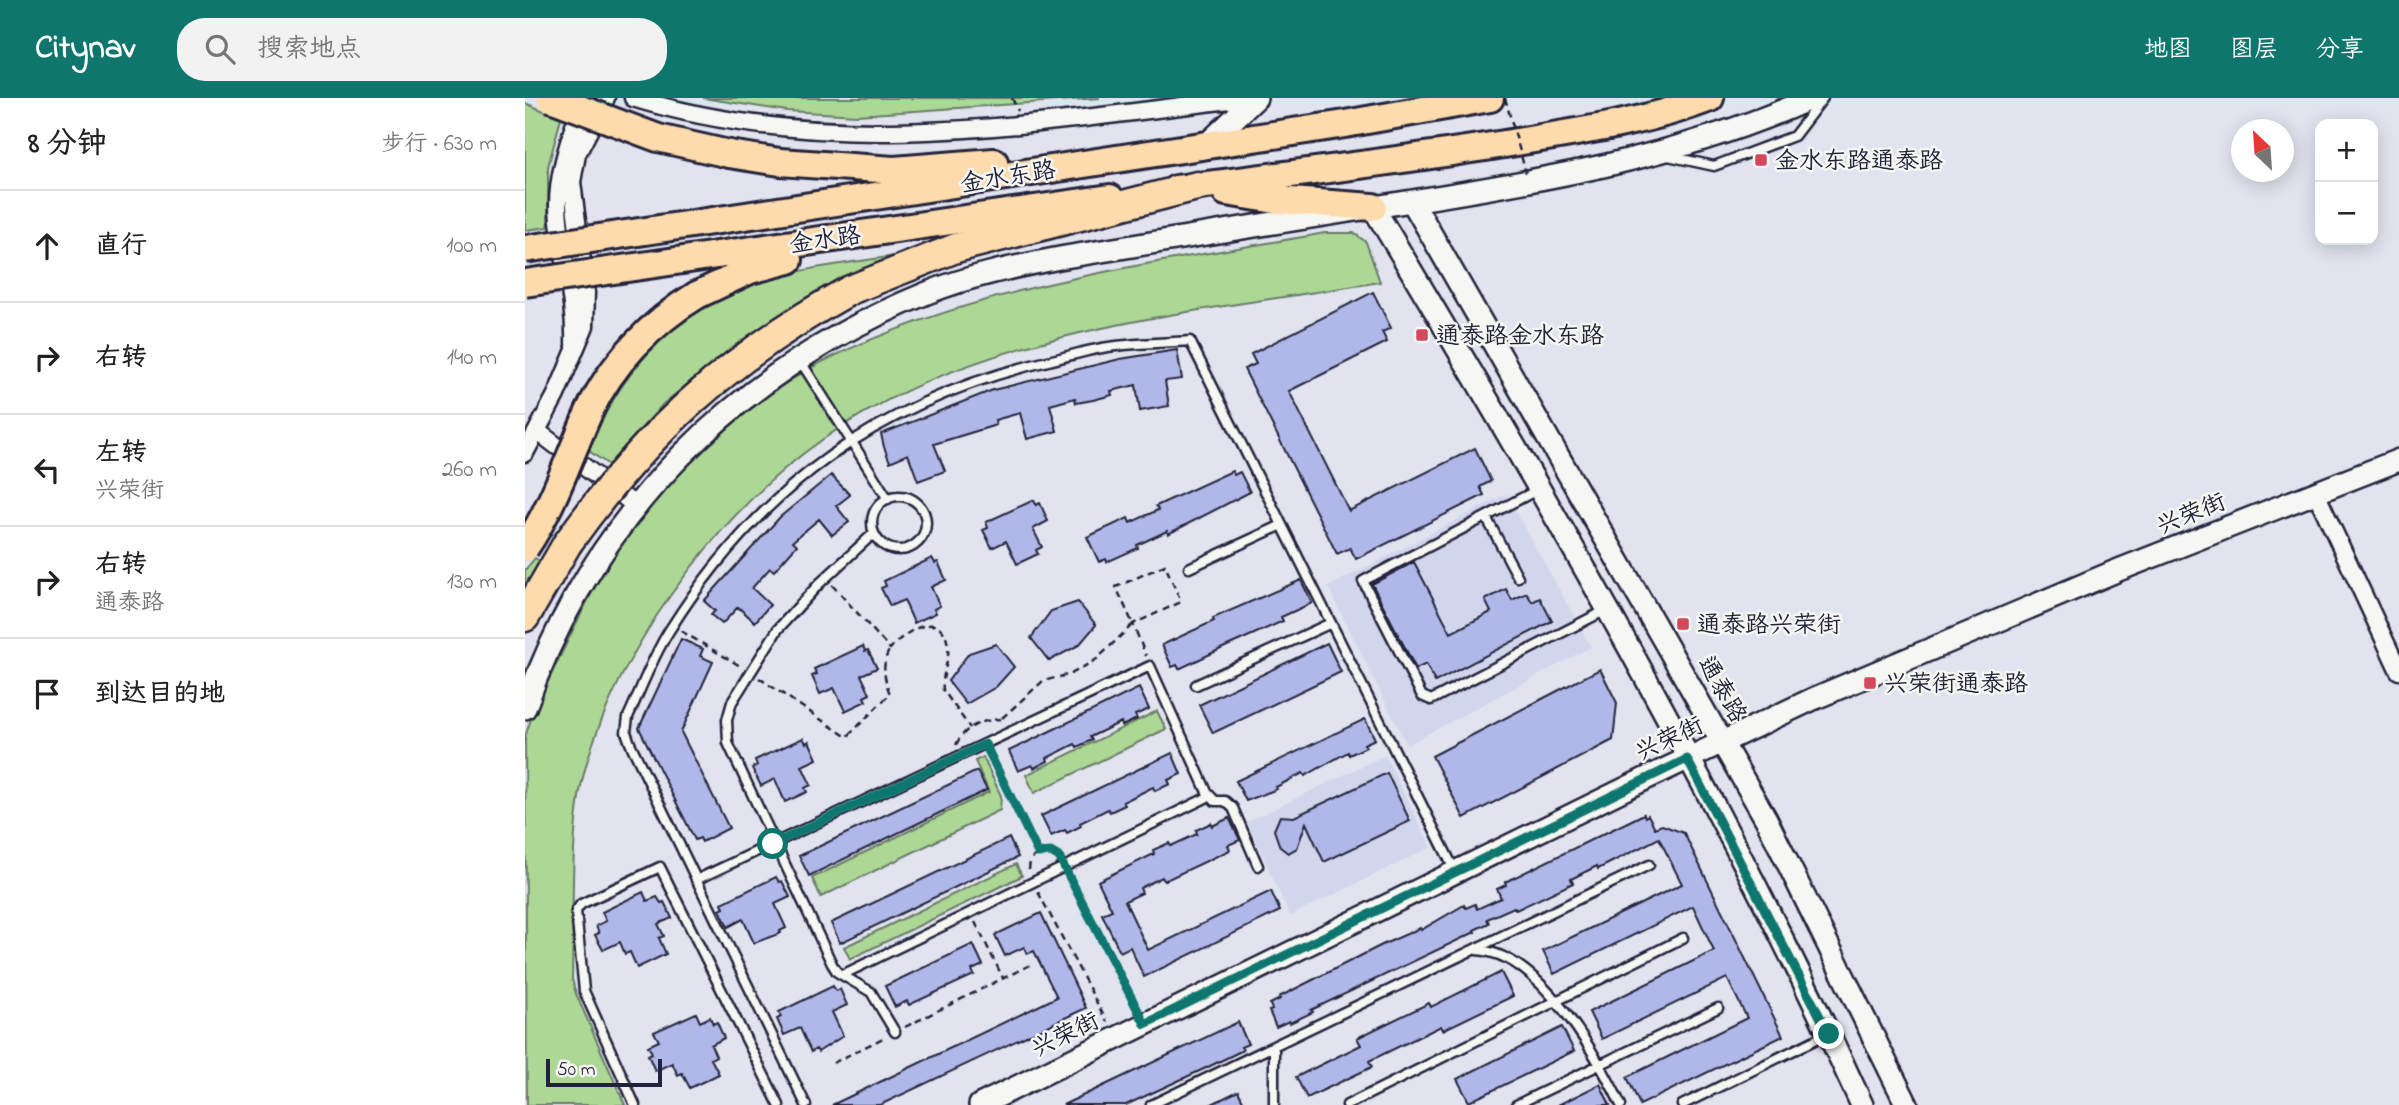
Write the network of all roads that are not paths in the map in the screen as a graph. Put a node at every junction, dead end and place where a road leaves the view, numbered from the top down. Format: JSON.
{"nodes":[{"id":1,"x":551,"y":98,"type":"edge"},
{"id":2,"x":583,"y":98,"type":"edge"},
{"id":3,"x":605,"y":98,"type":"edge"},
{"id":4,"x":633,"y":98,"type":"edge"},
{"id":5,"x":1245,"y":98,"type":"edge"},
{"id":6,"x":1256,"y":98,"type":"edge"},
{"id":7,"x":1490,"y":98,"type":"edge"},
{"id":8,"x":1710,"y":98,"type":"edge"},
{"id":9,"x":1812,"y":98,"type":"edge"},
{"id":10,"x":1823,"y":98,"type":"edge"},
{"id":11,"x":1205,"y":146,"type":"junction"},
{"id":12,"x":1658,"y":154,"type":"junction"},
{"id":13,"x":1197,"y":187,"type":"junction"},
{"id":14,"x":1412,"y":201,"type":"junction"},
{"id":15,"x":1373,"y":207,"type":"junction"},
{"id":16,"x":933,"y":224,"type":"junction"},
{"id":17,"x":525,"y":249,"type":"edge"},
{"id":18,"x":525,"y":283,"type":"edge"},
{"id":19,"x":573,"y":352,"type":"junction"},
{"id":20,"x":799,"y":360,"type":"junction"},
{"id":21,"x":537,"y":431,"type":"junction"},
{"id":22,"x":850,"y":440,"type":"junction"},
{"id":23,"x":525,"y":453,"type":"edge"},
{"id":24,"x":2399,"y":460,"type":"edge"},
{"id":25,"x":1539,"y":489,"type":"junction"},
{"id":26,"x":2315,"y":491,"type":"junction"},
{"id":27,"x":888,"y":499,"type":"junction"},
{"id":28,"x":636,"y":506,"type":"junction"},
{"id":29,"x":1486,"y":517,"type":"junction"},
{"id":30,"x":1282,"y":525,"type":"junction"},
{"id":31,"x":874,"y":533,"type":"junction"},
{"id":32,"x":525,"y":548,"type":"edge"},
{"id":33,"x":1189,"y":568,"type":"dead end"},
{"id":34,"x":1518,"y":577,"type":"dead end"},
{"id":35,"x":1606,"y":611,"type":"junction"},
{"id":36,"x":525,"y":617,"type":"edge"},
{"id":37,"x":1331,"y":623,"type":"junction"},
{"id":38,"x":2399,"y":671,"type":"edge"},
{"id":39,"x":1196,"y":685,"type":"dead end"},
{"id":40,"x":525,"y":708,"type":"edge"},
{"id":41,"x":1723,"y":742,"type":"junction"},
{"id":42,"x":1687,"y":759,"type":"junction"},
{"id":43,"x":1210,"y":796,"type":"junction"},
{"id":44,"x":773,"y":844,"type":"junction"},
{"id":45,"x":1649,"y":864,"type":"dead end"},
{"id":46,"x":1258,"y":866,"type":"dead end"},
{"id":47,"x":1455,"y":872,"type":"junction"},
{"id":48,"x":696,"y":880,"type":"junction"},
{"id":49,"x":1683,"y":938,"type":"dead end"},
{"id":50,"x":1473,"y":950,"type":"junction"},
{"id":51,"x":842,"y":975,"type":"junction"},
{"id":52,"x":1555,"y":1002,"type":"junction"},
{"id":53,"x":1718,"y":1008,"type":"dead end"},
{"id":54,"x":895,"y":1032,"type":"road end"},
{"id":55,"x":1829,"y":1034,"type":"junction"},
{"id":56,"x":1274,"y":1046,"type":"junction"},
{"id":57,"x":1601,"y":1064,"type":"junction"},
{"id":58,"x":635,"y":1105,"type":"edge"},
{"id":59,"x":779,"y":1105,"type":"edge"},
{"id":60,"x":806,"y":1105,"type":"edge"},
{"id":61,"x":980,"y":1105,"type":"edge"},
{"id":62,"x":1151,"y":1105,"type":"edge"},
{"id":63,"x":1274,"y":1105,"type":"edge"},
{"id":64,"x":1347,"y":1105,"type":"edge"},
{"id":65,"x":1515,"y":1105,"type":"edge"},
{"id":66,"x":1621,"y":1105,"type":"edge"},
{"id":67,"x":1682,"y":1105,"type":"edge"},
{"id":68,"x":1862,"y":1105,"type":"edge"},
{"id":69,"x":1907,"y":1105,"type":"edge"}],
"edges":[{"from":1,"to":11,"type":"main road","bridge":true},
{"from":2,"to":19,"type":"street"},
{"from":3,"to":19,"type":"street"},
{"from":4,"to":5,"type":"street"},
{"from":6,"to":11,"type":"street"},
{"from":7,"to":11,"type":"main road","name":"金水东路"},
{"from":8,"to":13,"type":"main road","name":"金水东路"},
{"from":9,"to":12,"type":"street"},
{"from":10,"to":12,"type":"lane"},
{"from":11,"to":17,"type":"main road","name":"金水东路","bridge":true},
{"from":12,"to":14,"type":"street"},
{"from":13,"to":15,"type":"main road"},
{"from":13,"to":16,"type":"main road","name":"金水东路"},
{"from":13,"to":36,"type":"highway","bridge":true},
{"from":14,"to":15,"type":"street"},
{"from":14,"to":41,"type":"street","name":"通泰路"},
{"from":15,"to":20,"type":"street"},
{"from":15,"to":25,"type":"street"},
{"from":16,"to":18,"type":"main road","name":"金水路","bridge":true},
{"from":16,"to":32,"type":"main road","bridge":true},
{"from":19,"to":21,"type":"street"},
{"from":20,"to":22,"type":"lane"},
{"from":20,"to":28,"type":"street"},
{"from":21,"to":23,"type":"street"},
{"from":21,"to":28,"type":"street"},
{"from":22,"to":27,"type":"lane"},
{"from":22,"to":30,"type":"lane"},
{"from":22,"to":48,"type":"lane"},
{"from":24,"to":26,"type":"street","name":"兴荣街"},
{"from":25,"to":29,"type":"lane"},
{"from":25,"to":35,"type":"street"},
{"from":26,"to":38,"type":"street"},
{"from":26,"to":41,"type":"street","name":"兴荣街"},
{"from":27,"to":31,"type":"lane"},
{"from":27,"to":31,"type":"lane"},
{"from":28,"to":40,"type":"street"},
{"from":29,"to":34,"type":"lane"},
{"from":29,"to":35,"type":"lane"},
{"from":30,"to":33,"type":"lane"},
{"from":30,"to":37,"type":"lane"},
{"from":31,"to":44,"type":"lane"},
{"from":35,"to":42,"type":"street"},
{"from":37,"to":39,"type":"lane"},
{"from":37,"to":47,"type":"lane"},
{"from":41,"to":42,"type":"street","name":"兴荣街"},
{"from":41,"to":69,"type":"street","name":"通泰路"},
{"from":42,"to":47,"type":"street","name":"兴荣街"},
{"from":42,"to":55,"type":"street"},
{"from":43,"to":44,"type":"lane"},
{"from":43,"to":46,"type":"lane"},
{"from":43,"to":51,"type":"lane"},
{"from":44,"to":48,"type":"lane"},
{"from":44,"to":51,"type":"lane"},
{"from":45,"to":50,"type":"lane"},
{"from":47,"to":61,"type":"street","name":"兴荣街"},
{"from":48,"to":60,"type":"lane"},
{"from":49,"to":52,"type":"lane"},
{"from":50,"to":52,"type":"lane"},
{"from":50,"to":56,"type":"lane"},
{"from":51,"to":54,"type":"lane"},
{"from":52,"to":57,"type":"lane"},
{"from":52,"to":64,"type":"lane"},
{"from":53,"to":57,"type":"lane"},
{"from":55,"to":67,"type":"lane"},
{"from":55,"to":68,"type":"street"},
{"from":56,"to":62,"type":"lane"},
{"from":56,"to":63,"type":"lane"},
{"from":57,"to":65,"type":"lane"},
{"from":57,"to":66,"type":"lane"},
{"from":58,"to":59,"type":"lane"}]}
